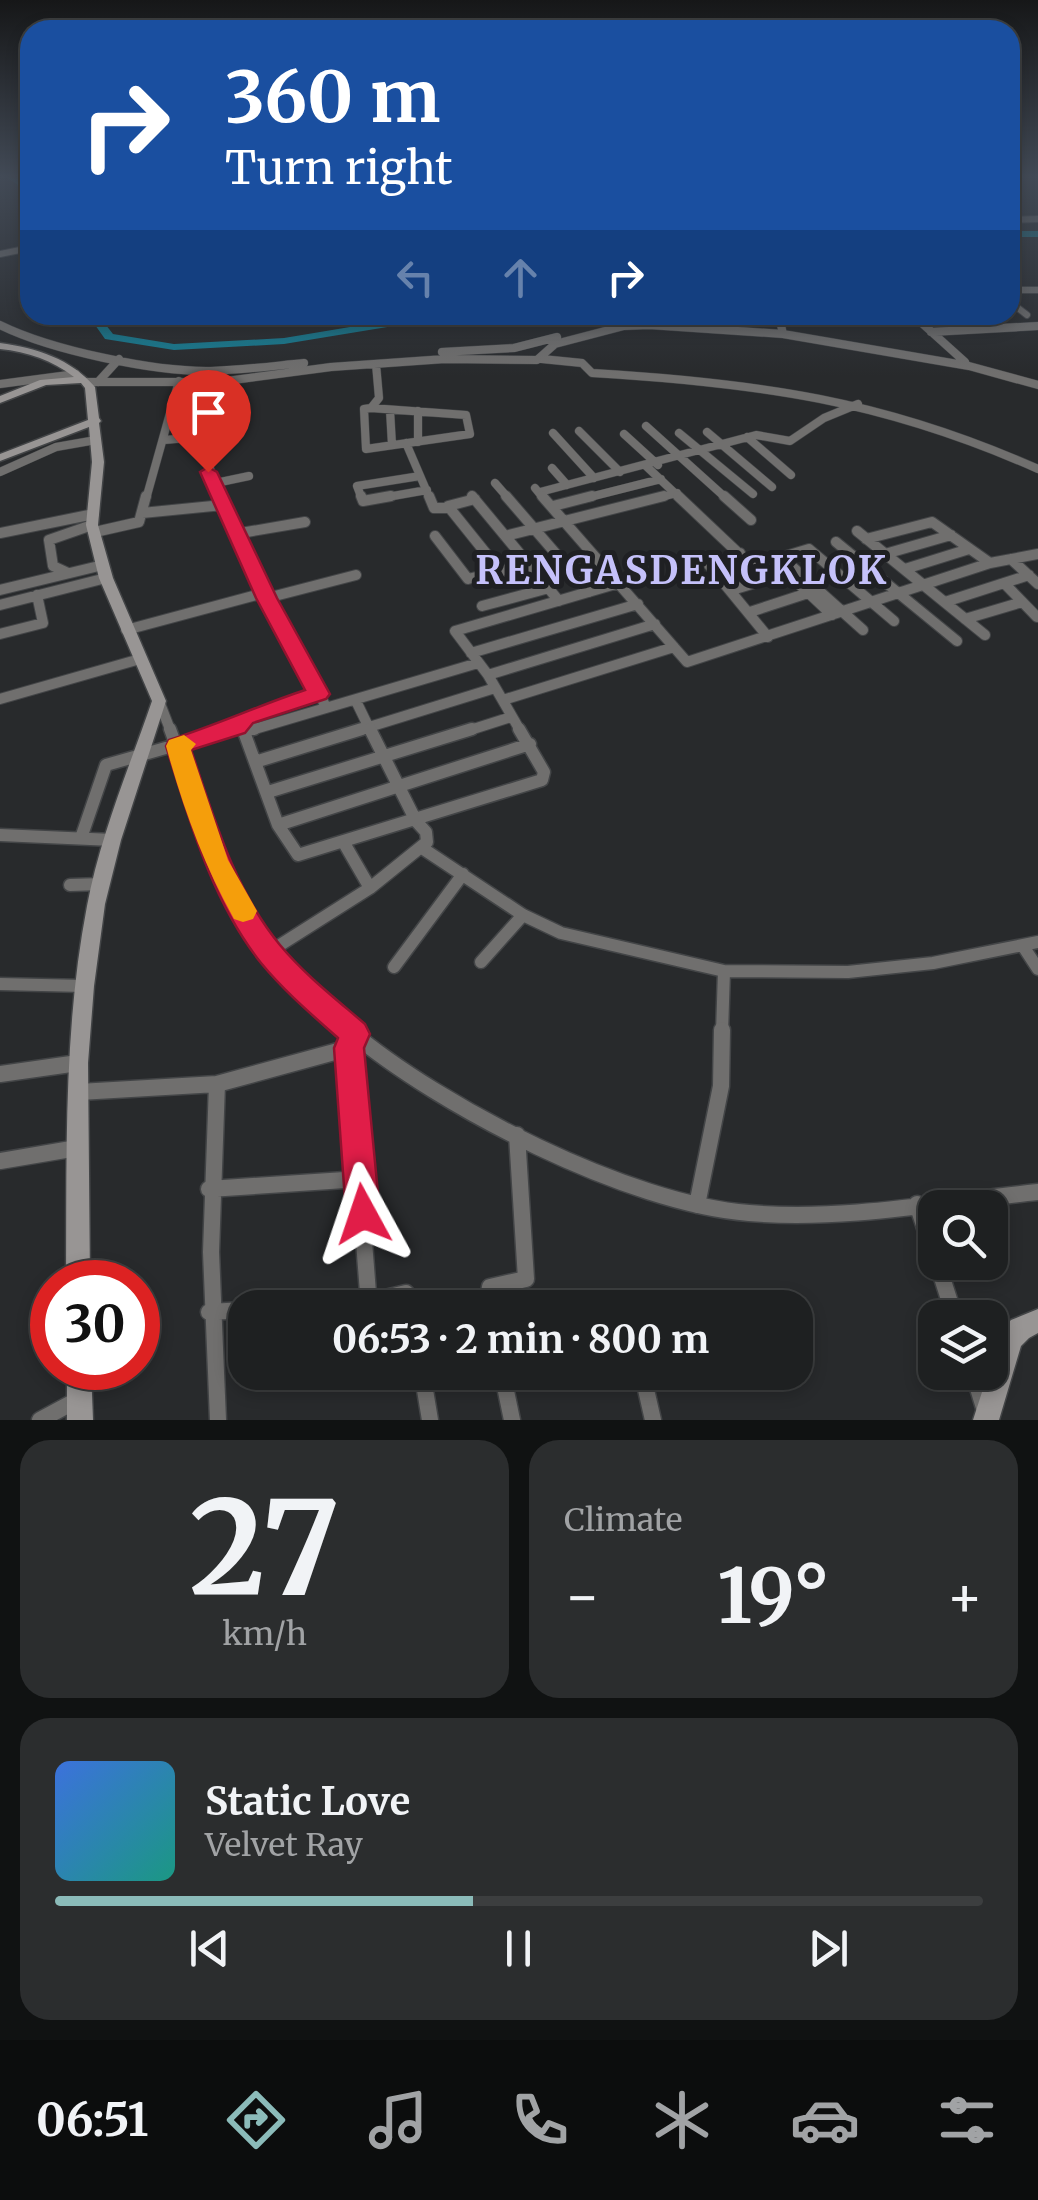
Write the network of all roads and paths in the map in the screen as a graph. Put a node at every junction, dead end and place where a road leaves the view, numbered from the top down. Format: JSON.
{"nodes":[{"id":1,"x":1020,"y":310,"type":"edge"},
{"id":2,"x":1027,"y":315,"type":"dead end"},
{"id":3,"x":0,"y":325,"type":"edge"},
{"id":4,"x":604,"y":325,"type":"edge"},
{"id":5,"x":782,"y":325,"type":"edge"},
{"id":6,"x":924,"y":325,"type":"edge"},
{"id":7,"x":1038,"y":326,"type":"edge"},
{"id":8,"x":931,"y":332,"type":"junction"},
{"id":9,"x":783,"y":334,"type":"junction"},
{"id":10,"x":26,"y":344,"type":"junction"},
{"id":11,"x":0,"y":346,"type":"edge"},
{"id":12,"x":119,"y":358,"type":"junction"},
{"id":13,"x":542,"y":359,"type":"junction"},
{"id":14,"x":376,"y":364,"type":"junction"},
{"id":15,"x":968,"y":366,"type":"junction"},
{"id":16,"x":86,"y":379,"type":"junction"},
{"id":17,"x":180,"y":381,"type":"junction"},
{"id":18,"x":219,"y":382,"type":"junction"},
{"id":19,"x":0,"y":384,"type":"edge"},
{"id":20,"x":1038,"y":386,"type":"edge"},
{"id":21,"x":0,"y":400,"type":"edge"},
{"id":22,"x":860,"y":403,"type":"junction"},
{"id":23,"x":371,"y":408,"type":"junction"},
{"id":24,"x":390,"y":410,"type":"junction"},
{"id":25,"x":418,"y":411,"type":"junction"},
{"id":26,"x":442,"y":413,"type":"junction"},
{"id":27,"x":96,"y":421,"type":"junction"},
{"id":28,"x":646,"y":426,"type":"dead end"},
{"id":29,"x":579,"y":432,"type":"dead end"},
{"id":30,"x":707,"y":432,"type":"dead end"},
{"id":31,"x":553,"y":433,"type":"dead end"},
{"id":32,"x":679,"y":433,"type":"dead end"},
{"id":33,"x":624,"y":434,"type":"dead end"},
{"id":34,"x":200,"y":437,"type":"junction"},
{"id":35,"x":747,"y":437,"type":"junction"},
{"id":36,"x":445,"y":438,"type":"junction"},
{"id":37,"x":96,"y":440,"type":"junction"},
{"id":38,"x":164,"y":440,"type":"junction"},
{"id":39,"x":418,"y":442,"type":"junction"},
{"id":40,"x":722,"y":442,"type":"junction"},
{"id":41,"x":406,"y":444,"type":"junction"},
{"id":42,"x":392,"y":445,"type":"junction"},
{"id":43,"x":700,"y":449,"type":"junction"},
{"id":44,"x":678,"y":454,"type":"junction"},
{"id":45,"x":0,"y":458,"type":"edge"},
{"id":46,"x":649,"y":463,"type":"junction"},
{"id":47,"x":552,"y":468,"type":"dead end"},
{"id":48,"x":1038,"y":469,"type":"edge"},
{"id":49,"x":0,"y":472,"type":"edge"},
{"id":50,"x":620,"y":472,"type":"junction"},
{"id":51,"x":791,"y":475,"type":"dead end"},
{"id":52,"x":248,"y":476,"type":"dead end"},
{"id":53,"x":420,"y":476,"type":"junction"},
{"id":54,"x":594,"y":478,"type":"junction"},
{"id":55,"x":662,"y":479,"type":"junction"},
{"id":56,"x":494,"y":483,"type":"dead end"},
{"id":57,"x":212,"y":484,"type":"junction"},
{"id":58,"x":567,"y":485,"type":"junction"},
{"id":59,"x":772,"y":487,"type":"dead end"},
{"id":60,"x":427,"y":490,"type":"junction"},
{"id":61,"x":677,"y":494,"type":"junction"},
{"id":62,"x":754,"y":494,"type":"dead end"},
{"id":63,"x":224,"y":505,"type":"junction"},
{"id":64,"x":553,"y":506,"type":"junction"},
{"id":65,"x":449,"y":508,"type":"junction"},
{"id":66,"x":142,"y":513,"type":"junction"},
{"id":67,"x":752,"y":520,"type":"dead end"},
{"id":68,"x":305,"y":522,"type":"dead end"},
{"id":69,"x":566,"y":522,"type":"junction"},
{"id":70,"x":94,"y":524,"type":"junction"},
{"id":71,"x":536,"y":529,"type":"junction"},
{"id":72,"x":717,"y":531,"type":"junction"},
{"id":73,"x":856,"y":531,"type":"dead end"},
{"id":74,"x":0,"y":533,"type":"edge"},
{"id":75,"x":235,"y":534,"type":"junction"},
{"id":76,"x":951,"y":535,"type":"junction"},
{"id":77,"x":435,"y":536,"type":"dead end"},
{"id":78,"x":505,"y":536,"type":"junction"},
{"id":79,"x":866,"y":539,"type":"junction"},
{"id":80,"x":836,"y":542,"type":"dead end"},
{"id":81,"x":968,"y":549,"type":"junction"},
{"id":82,"x":740,"y":553,"type":"junction"},
{"id":83,"x":885,"y":554,"type":"junction"},
{"id":84,"x":1037,"y":555,"type":"edge"},
{"id":85,"x":1011,"y":559,"type":"junction"},
{"id":86,"x":990,"y":563,"type":"junction"},
{"id":87,"x":528,"y":564,"type":"junction"},
{"id":88,"x":785,"y":568,"type":"junction"},
{"id":89,"x":904,"y":569,"type":"junction"},
{"id":90,"x":104,"y":572,"type":"junction"},
{"id":91,"x":501,"y":572,"type":"junction"},
{"id":92,"x":68,"y":573,"type":"junction"},
{"id":93,"x":356,"y":575,"type":"dead end"},
{"id":94,"x":1034,"y":580,"type":"edge"},
{"id":95,"x":1004,"y":583,"type":"junction"},
{"id":96,"x":620,"y":584,"type":"junction"},
{"id":97,"x":927,"y":586,"type":"junction"},
{"id":98,"x":548,"y":588,"type":"junction"},
{"id":99,"x":0,"y":590,"type":"edge"},
{"id":100,"x":732,"y":590,"type":"junction"},
{"id":101,"x":588,"y":592,"type":"junction"},
{"id":102,"x":808,"y":593,"type":"junction"},
{"id":103,"x":900,"y":594,"type":"junction"},
{"id":104,"x":38,"y":596,"type":"junction"},
{"id":105,"x":266,"y":596,"type":"junction"},
{"id":106,"x":559,"y":601,"type":"junction"},
{"id":107,"x":945,"y":602,"type":"junction"},
{"id":108,"x":1022,"y":602,"type":"junction"},
{"id":109,"x":638,"y":604,"type":"junction"},
{"id":110,"x":875,"y":604,"type":"junction"},
{"id":111,"x":0,"y":605,"type":"edge"},
{"id":112,"x":482,"y":606,"type":"dead end"},
{"id":113,"x":750,"y":612,"type":"junction"},
{"id":114,"x":838,"y":614,"type":"junction"},
{"id":115,"x":1037,"y":617,"type":"edge"},
{"id":116,"x":966,"y":619,"type":"junction"},
{"id":117,"x":894,"y":622,"type":"dead end"},
{"id":118,"x":655,"y":624,"type":"junction"},
{"id":119,"x":126,"y":630,"type":"junction"},
{"id":120,"x":863,"y":630,"type":"dead end"},
{"id":121,"x":0,"y":634,"type":"edge"},
{"id":122,"x":985,"y":635,"type":"dead end"},
{"id":123,"x":768,"y":636,"type":"junction"},
{"id":124,"x":956,"y":641,"type":"dead end"},
{"id":125,"x":674,"y":647,"type":"junction"},
{"id":126,"x":474,"y":658,"type":"junction"},
{"id":127,"x":140,"y":660,"type":"junction"},
{"id":128,"x":488,"y":675,"type":"junction"},
{"id":129,"x":495,"y":688,"type":"junction"},
{"id":130,"x":318,"y":694,"type":"junction"},
{"id":131,"x":0,"y":699,"type":"edge"},
{"id":132,"x":503,"y":700,"type":"junction"},
{"id":133,"x":160,"y":701,"type":"junction"},
{"id":134,"x":356,"y":701,"type":"junction"},
{"id":135,"x":326,"y":707,"type":"junction"},
{"id":136,"x":511,"y":717,"type":"junction"},
{"id":137,"x":370,"y":725,"type":"junction"},
{"id":138,"x":240,"y":730,"type":"junction"},
{"id":139,"x":530,"y":744,"type":"junction"},
{"id":140,"x":178,"y":746,"type":"junction"},
{"id":141,"x":382,"y":754,"type":"junction"},
{"id":142,"x":140,"y":756,"type":"junction"},
{"id":143,"x":255,"y":762,"type":"junction"},
{"id":144,"x":400,"y":786,"type":"junction"},
{"id":145,"x":268,"y":792,"type":"junction"},
{"id":146,"x":416,"y":821,"type":"junction"},
{"id":147,"x":278,"y":825,"type":"junction"},
{"id":148,"x":0,"y":836,"type":"edge"},
{"id":149,"x":81,"y":838,"type":"junction"},
{"id":150,"x":113,"y":840,"type":"junction"},
{"id":151,"x":344,"y":843,"type":"junction"},
{"id":152,"x":422,"y":848,"type":"junction"},
{"id":153,"x":463,"y":874,"type":"junction"},
{"id":154,"x":102,"y":884,"type":"junction"},
{"id":155,"x":70,"y":885,"type":"dead end"},
{"id":156,"x":370,"y":888,"type":"junction"},
{"id":157,"x":523,"y":914,"type":"junction"},
{"id":158,"x":1030,"y":944,"type":"edge"},
{"id":159,"x":269,"y":952,"type":"junction"},
{"id":160,"x":480,"y":962,"type":"dead end"},
{"id":161,"x":394,"y":967,"type":"dead end"},
{"id":162,"x":1038,"y":970,"type":"edge"},
{"id":163,"x":724,"y":971,"type":"junction"},
{"id":164,"x":0,"y":986,"type":"edge"},
{"id":165,"x":84,"y":986,"type":"junction"},
{"id":166,"x":352,"y":1041,"type":"junction"},
{"id":167,"x":78,"y":1063,"type":"junction"},
{"id":168,"x":0,"y":1074,"type":"edge"},
{"id":169,"x":217,"y":1084,"type":"junction"},
{"id":170,"x":79,"y":1092,"type":"junction"},
{"id":171,"x":517,"y":1135,"type":"junction"},
{"id":172,"x":77,"y":1148,"type":"junction"},
{"id":173,"x":0,"y":1161,"type":"edge"},
{"id":174,"x":360,"y":1179,"type":"junction"},
{"id":175,"x":209,"y":1190,"type":"junction"},
{"id":176,"x":1038,"y":1192,"type":"edge"},
{"id":177,"x":1008,"y":1195,"type":"edge"},
{"id":178,"x":918,"y":1204,"type":"edge"},
{"id":179,"x":696,"y":1205,"type":"junction"},
{"id":180,"x":78,"y":1260,"type":"edge"},
{"id":181,"x":367,"y":1290,"type":"edge"},
{"id":182,"x":490,"y":1290,"type":"edge"},
{"id":183,"x":228,"y":1311,"type":"edge"},
{"id":184,"x":209,"y":1312,"type":"junction"},
{"id":185,"x":1038,"y":1321,"type":"edge"},
{"id":186,"x":425,"y":1390,"type":"edge"},
{"id":187,"x":506,"y":1390,"type":"edge"},
{"id":188,"x":646,"y":1390,"type":"edge"},
{"id":189,"x":978,"y":1390,"type":"edge"},
{"id":190,"x":80,"y":1410,"type":"edge"},
{"id":191,"x":987,"y":1418,"type":"edge"},
{"id":192,"x":40,"y":1420,"type":"edge"},
{"id":193,"x":218,"y":1420,"type":"edge"},
{"id":194,"x":430,"y":1420,"type":"edge"},
{"id":195,"x":512,"y":1420,"type":"edge"},
{"id":196,"x":653,"y":1420,"type":"edge"}],
"edges":[{"from":1,"to":2,"type":"street"},
{"from":3,"to":10,"type":"street"},
{"from":4,"to":12,"type":"street"},
{"from":5,"to":9,"type":"street"},
{"from":6,"to":8,"type":"street"},
{"from":7,"to":8,"type":"street"},
{"from":8,"to":15,"type":"street"},
{"from":9,"to":13,"type":"street"},
{"from":9,"to":15,"type":"street"},
{"from":10,"to":11,"type":"street"},
{"from":10,"to":12,"type":"street"},
{"from":10,"to":16,"type":"street"},
{"from":12,"to":16,"type":"street"},
{"from":13,"to":14,"type":"street"},
{"from":13,"to":22,"type":"street"},
{"from":14,"to":18,"type":"street"},
{"from":14,"to":23,"type":"street"},
{"from":15,"to":20,"type":"street"},
{"from":16,"to":17,"type":"street"},
{"from":16,"to":19,"type":"street"},
{"from":16,"to":21,"type":"street"},
{"from":16,"to":27,"type":"street"},
{"from":17,"to":18,"type":"street"},
{"from":17,"to":38,"type":"street"},
{"from":18,"to":34,"type":"street"},
{"from":22,"to":35,"type":"street"},
{"from":22,"to":48,"type":"street"},
{"from":23,"to":24,"type":"street"},
{"from":23,"to":42,"type":"street"},
{"from":24,"to":25,"type":"street"},
{"from":24,"to":42,"type":"street"},
{"from":25,"to":26,"type":"street"},
{"from":25,"to":39,"type":"street"},
{"from":26,"to":36,"type":"street"},
{"from":26,"to":36,"type":"street"},
{"from":27,"to":37,"type":"street"},
{"from":27,"to":45,"type":"street"},
{"from":28,"to":44,"type":"street"},
{"from":29,"to":50,"type":"street"},
{"from":30,"to":40,"type":"street"},
{"from":31,"to":54,"type":"street"},
{"from":32,"to":43,"type":"street"},
{"from":33,"to":46,"type":"street"},
{"from":34,"to":38,"type":"street"},
{"from":34,"to":57,"type":"street"},
{"from":35,"to":40,"type":"street"},
{"from":35,"to":51,"type":"street"},
{"from":36,"to":39,"type":"street"},
{"from":37,"to":49,"type":"street"},
{"from":37,"to":70,"type":"street"},
{"from":38,"to":66,"type":"street"},
{"from":39,"to":41,"type":"street"},
{"from":40,"to":43,"type":"street"},
{"from":40,"to":59,"type":"street"},
{"from":41,"to":42,"type":"street"},
{"from":41,"to":53,"type":"street"},
{"from":43,"to":44,"type":"street"},
{"from":43,"to":62,"type":"street"},
{"from":44,"to":46,"type":"street"},
{"from":44,"to":67,"type":"street"},
{"from":46,"to":50,"type":"street"},
{"from":46,"to":55,"type":"street"},
{"from":46,"to":72,"type":"street"},
{"from":47,"to":58,"type":"street"},
{"from":50,"to":54,"type":"street"},
{"from":52,"to":57,"type":"street"},
{"from":53,"to":60,"type":"street"},
{"from":53,"to":60,"type":"street"},
{"from":54,"to":58,"type":"street"},
{"from":55,"to":61,"type":"street"},
{"from":55,"to":64,"type":"street"},
{"from":56,"to":71,"type":"street"},
{"from":57,"to":63,"type":"street"},
{"from":58,"to":64,"type":"street"},
{"from":60,"to":65,"type":"street"},
{"from":61,"to":69,"type":"street"},
{"from":61,"to":72,"type":"street"},
{"from":63,"to":66,"type":"street"},
{"from":63,"to":75,"type":"street"},
{"from":64,"to":69,"type":"street"},
{"from":65,"to":78,"type":"street"},
{"from":65,"to":91,"type":"street"},
{"from":66,"to":70,"type":"street"},
{"from":68,"to":75,"type":"street"},
{"from":69,"to":71,"type":"street"},
{"from":69,"to":96,"type":"street"},
{"from":70,"to":74,"type":"street"},
{"from":70,"to":90,"type":"street"},
{"from":70,"to":92,"type":"street"},
{"from":71,"to":78,"type":"street"},
{"from":71,"to":101,"type":"street"},
{"from":72,"to":82,"type":"street"},
{"from":73,"to":79,"type":"street"},
{"from":75,"to":105,"type":"street"},
{"from":76,"to":79,"type":"street"},
{"from":76,"to":81,"type":"street"},
{"from":76,"to":83,"type":"street"},
{"from":77,"to":91,"type":"street"},
{"from":78,"to":87,"type":"street"},
{"from":79,"to":83,"type":"street"},
{"from":80,"to":103,"type":"street"},
{"from":81,"to":86,"type":"street"},
{"from":81,"to":89,"type":"street"},
{"from":82,"to":88,"type":"street"},
{"from":82,"to":100,"type":"street"},
{"from":83,"to":89,"type":"street"},
{"from":84,"to":85,"type":"street"},
{"from":85,"to":86,"type":"street"},
{"from":85,"to":94,"type":"street"},
{"from":86,"to":97,"type":"street"},
{"from":87,"to":91,"type":"street"},
{"from":87,"to":98,"type":"street"},
{"from":88,"to":100,"type":"street"},
{"from":88,"to":102,"type":"street"},
{"from":88,"to":110,"type":"street"},
{"from":88,"to":114,"type":"street"},
{"from":89,"to":97,"type":"street"},
{"from":90,"to":92,"type":"street"},
{"from":90,"to":104,"type":"street"},
{"from":90,"to":119,"type":"street"},
{"from":92,"to":99,"type":"street"},
{"from":93,"to":105,"type":"street"},
{"from":94,"to":95,"type":"street"},
{"from":95,"to":107,"type":"street"},
{"from":95,"to":108,"type":"street"},
{"from":96,"to":101,"type":"street"},
{"from":96,"to":109,"type":"street"},
{"from":97,"to":103,"type":"street"},
{"from":97,"to":107,"type":"street"},
{"from":98,"to":106,"type":"street"},
{"from":98,"to":112,"type":"street"},
{"from":100,"to":113,"type":"street"},
{"from":101,"to":106,"type":"street"},
{"from":102,"to":113,"type":"street"},
{"from":102,"to":114,"type":"street"},
{"from":103,"to":110,"type":"street"},
{"from":103,"to":124,"type":"street"},
{"from":104,"to":111,"type":"street"},
{"from":104,"to":121,"type":"street"},
{"from":105,"to":119,"type":"street"},
{"from":105,"to":130,"type":"street"},
{"from":106,"to":126,"type":"street"},
{"from":107,"to":116,"type":"street"},
{"from":108,"to":115,"type":"street"},
{"from":108,"to":116,"type":"street"},
{"from":109,"to":118,"type":"street"},
{"from":109,"to":126,"type":"street"},
{"from":110,"to":114,"type":"street"},
{"from":110,"to":117,"type":"street"},
{"from":113,"to":123,"type":"street"},
{"from":114,"to":120,"type":"street"},
{"from":114,"to":123,"type":"street"},
{"from":116,"to":122,"type":"street"},
{"from":118,"to":125,"type":"street"},
{"from":118,"to":128,"type":"street"},
{"from":119,"to":127,"type":"street"},
{"from":123,"to":125,"type":"street"},
{"from":125,"to":132,"type":"street"},
{"from":126,"to":128,"type":"street"},
{"from":126,"to":134,"type":"street"},
{"from":127,"to":131,"type":"street"},
{"from":127,"to":133,"type":"street"},
{"from":128,"to":129,"type":"street"},
{"from":129,"to":132,"type":"street"},
{"from":129,"to":137,"type":"street"},
{"from":130,"to":135,"type":"street"},
{"from":130,"to":138,"type":"street"},
{"from":132,"to":136,"type":"street"},
{"from":133,"to":140,"type":"street"},
{"from":133,"to":142,"type":"street"},
{"from":134,"to":135,"type":"street"},
{"from":134,"to":137,"type":"street"},
{"from":135,"to":138,"type":"street"},
{"from":136,"to":139,"type":"street"},
{"from":136,"to":141,"type":"street"},
{"from":137,"to":141,"type":"street"},
{"from":137,"to":143,"type":"street"},
{"from":138,"to":140,"type":"street"},
{"from":138,"to":143,"type":"street"},
{"from":139,"to":144,"type":"street"},
{"from":139,"to":146,"type":"street"},
{"from":140,"to":142,"type":"street"},
{"from":140,"to":159,"type":"street"},
{"from":141,"to":144,"type":"street"},
{"from":141,"to":145,"type":"street"},
{"from":142,"to":149,"type":"street"},
{"from":142,"to":150,"type":"street"},
{"from":143,"to":145,"type":"street"},
{"from":144,"to":146,"type":"street"},
{"from":144,"to":147,"type":"street"},
{"from":145,"to":147,"type":"street"},
{"from":146,"to":151,"type":"street"},
{"from":146,"to":152,"type":"street"},
{"from":147,"to":151,"type":"street"},
{"from":148,"to":149,"type":"street"},
{"from":149,"to":150,"type":"street"},
{"from":150,"to":154,"type":"street"},
{"from":151,"to":156,"type":"street"},
{"from":152,"to":153,"type":"street"},
{"from":152,"to":156,"type":"street"},
{"from":153,"to":157,"type":"street"},
{"from":153,"to":161,"type":"street"},
{"from":154,"to":155,"type":"street"},
{"from":154,"to":165,"type":"street"},
{"from":156,"to":159,"type":"street"},
{"from":157,"to":160,"type":"street"},
{"from":157,"to":163,"type":"street"},
{"from":158,"to":162,"type":"street"},
{"from":158,"to":163,"type":"street"},
{"from":159,"to":166,"type":"street"},
{"from":163,"to":179,"type":"street"},
{"from":164,"to":165,"type":"street"},
{"from":165,"to":167,"type":"street"},
{"from":166,"to":169,"type":"street"},
{"from":166,"to":171,"type":"street"},
{"from":166,"to":174,"type":"street"},
{"from":167,"to":168,"type":"street"},
{"from":167,"to":170,"type":"street"},
{"from":169,"to":170,"type":"street"},
{"from":169,"to":175,"type":"street"},
{"from":170,"to":172,"type":"street"},
{"from":171,"to":179,"type":"street"},
{"from":171,"to":182,"type":"street"},
{"from":172,"to":173,"type":"street"},
{"from":172,"to":180,"type":"street"},
{"from":174,"to":175,"type":"street"},
{"from":174,"to":181,"type":"street"},
{"from":175,"to":184,"type":"street"},
{"from":176,"to":177,"type":"street"},
{"from":178,"to":179,"type":"street"},
{"from":183,"to":184,"type":"street"},
{"from":184,"to":193,"type":"street"},
{"from":185,"to":191,"type":"street"},
{"from":186,"to":194,"type":"street"},
{"from":187,"to":195,"type":"street"},
{"from":188,"to":196,"type":"street"},
{"from":189,"to":191,"type":"street"},
{"from":190,"to":192,"type":"street"}]}
